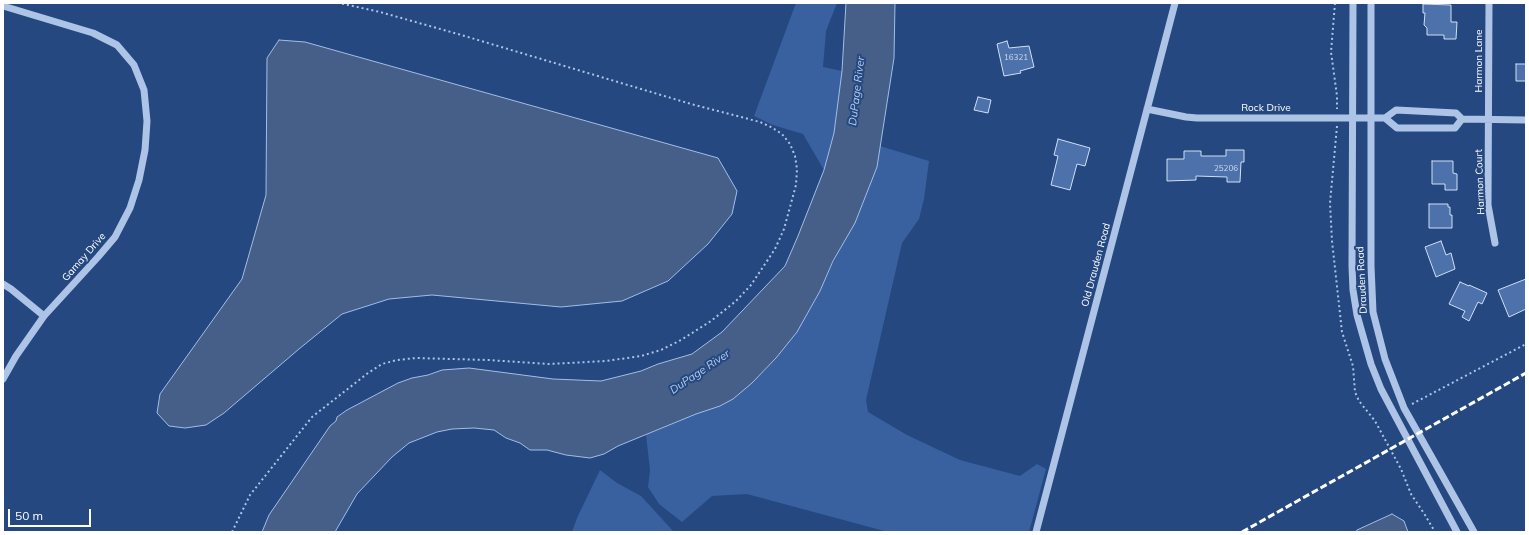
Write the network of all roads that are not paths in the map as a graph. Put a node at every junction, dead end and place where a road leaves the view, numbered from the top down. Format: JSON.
{"nodes":[{"id":1,"x":1175,"y":3,"type":"edge"},
{"id":2,"x":1354,"y":3,"type":"edge"},
{"id":3,"x":1371,"y":3,"type":"edge"},
{"id":4,"x":1489,"y":3,"type":"edge"},
{"id":5,"x":3,"y":6,"type":"edge"},
{"id":6,"x":1147,"y":109,"type":"junction"},
{"id":7,"x":1353,"y":118,"type":"junction"},
{"id":8,"x":1371,"y":118,"type":"junction"},
{"id":9,"x":1385,"y":118,"type":"junction"},
{"id":10,"x":1462,"y":120,"type":"junction"},
{"id":11,"x":1489,"y":120,"type":"junction"},
{"id":12,"x":1526,"y":120,"type":"edge"},
{"id":13,"x":1495,"y":243,"type":"dead end"},
{"id":14,"x":3,"y":284,"type":"edge"},
{"id":15,"x":44,"y":316,"type":"junction"},
{"id":16,"x":3,"y":379,"type":"edge"},
{"id":17,"x":1036,"y":532,"type":"edge"},
{"id":18,"x":1457,"y":532,"type":"edge"},
{"id":19,"x":1474,"y":532,"type":"edge"}],
"edges":[{"from":1,"to":6,"type":"street","name":"Old Drauden Road"},
{"from":2,"to":7,"type":"street","name":"Drauden Road"},
{"from":3,"to":8,"type":"street","name":"Drauden Road"},
{"from":4,"to":11,"type":"street","name":"Harmon Lane"},
{"from":5,"to":15,"type":"street","name":"Gamay Drive"},
{"from":6,"to":7,"type":"street","name":"Rock Drive"},
{"from":6,"to":17,"type":"street","name":"Old Drauden Road"},
{"from":7,"to":8,"type":"street","name":"Rock Drive"},
{"from":7,"to":18,"type":"street","name":"Drauden Road"},
{"from":8,"to":9,"type":"street","name":"Rock Drive"},
{"from":8,"to":19,"type":"street","name":"Drauden Road"},
{"from":9,"to":10,"type":"street","name":"Rock Drive"},
{"from":9,"to":10,"type":"street","name":"Rock Drive"},
{"from":10,"to":11,"type":"street","name":"Rock Drive"},
{"from":11,"to":12,"type":"street","name":"Rock Drive"},
{"from":11,"to":13,"type":"street","name":"Harmon Court"},
{"from":14,"to":15,"type":"street"},
{"from":15,"to":16,"type":"street","name":"Gamay Drive"}]}
